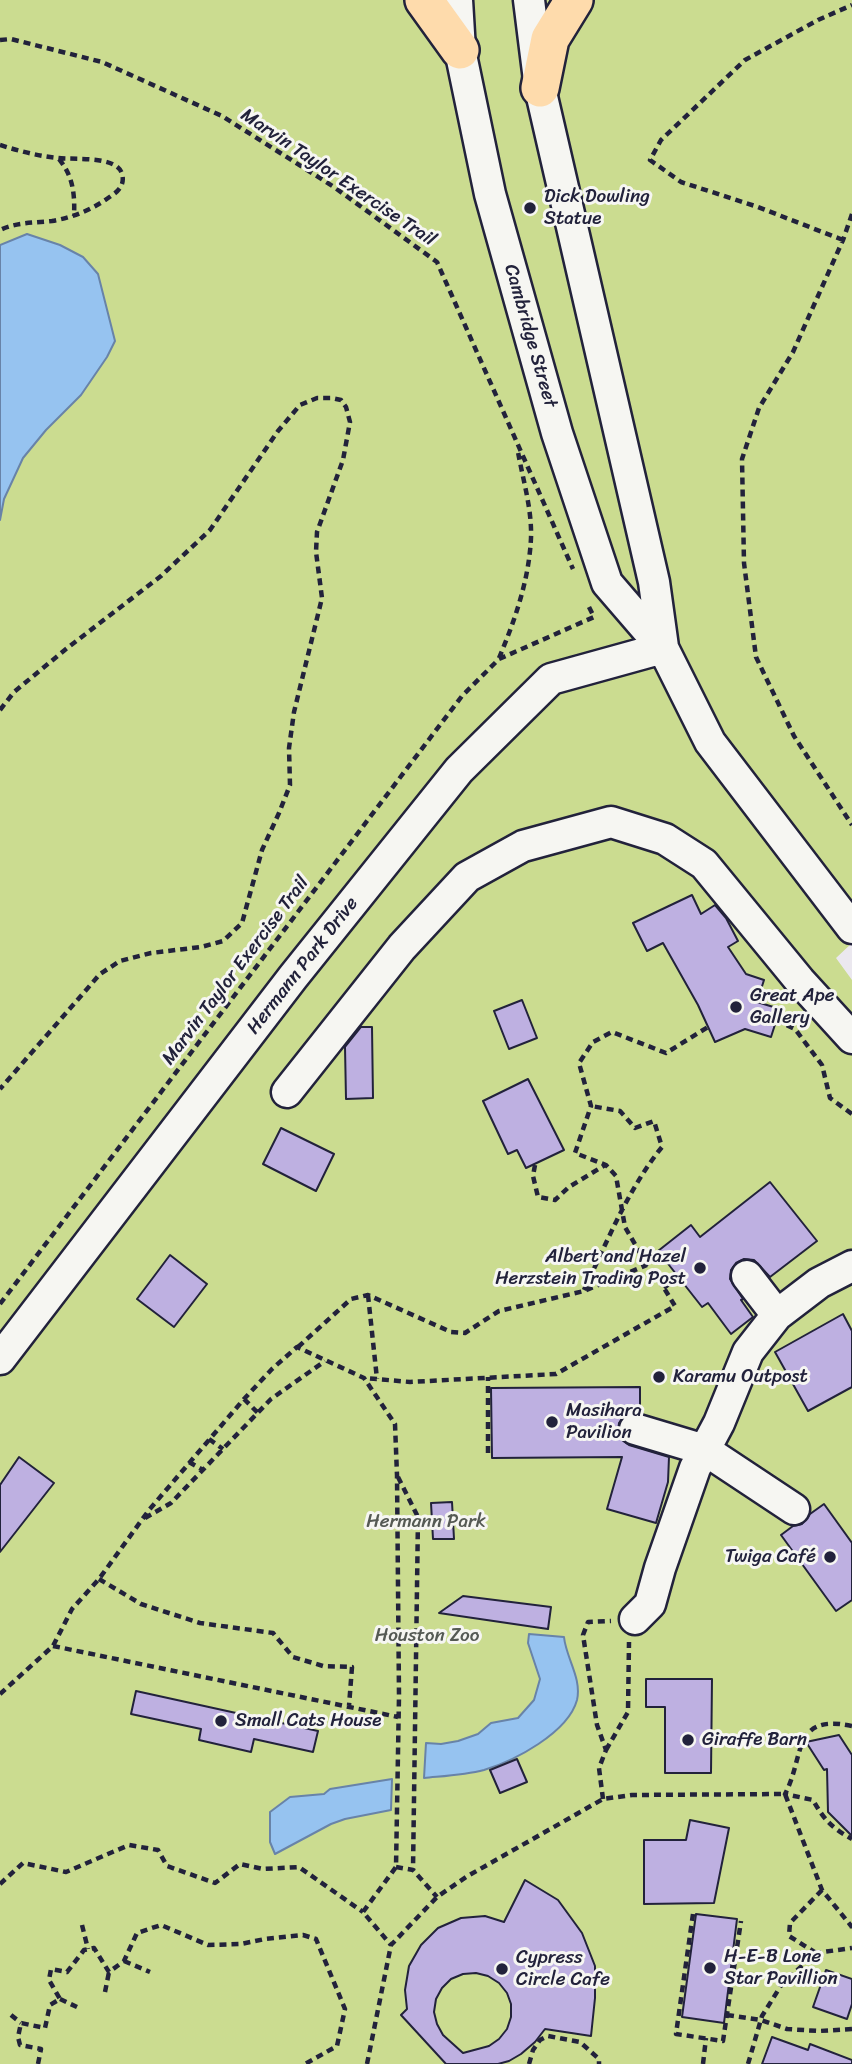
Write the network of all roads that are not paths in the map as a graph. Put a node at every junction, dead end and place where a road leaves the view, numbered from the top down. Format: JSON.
{"nodes":[{"id":1,"x":424,"y":0,"type":"edge"},
{"id":2,"x":457,"y":0,"type":"edge"},
{"id":3,"x":529,"y":0,"type":"edge"},
{"id":4,"x":574,"y":0,"type":"edge"},
{"id":5,"x":460,"y":50,"type":"junction"},
{"id":6,"x":540,"y":88,"type":"junction"},
{"id":7,"x":663,"y":648,"type":"junction"},
{"id":8,"x":852,"y":928,"type":"edge"},
{"id":9,"x":852,"y":1038,"type":"edge"},
{"id":10,"x":287,"y":1093,"type":"dead end"},
{"id":11,"x":852,"y":1266,"type":"edge"},
{"id":12,"x":747,"y":1276,"type":"dead end"},
{"id":13,"x":777,"y":1315,"type":"junction"},
{"id":14,"x":0,"y":1359,"type":"edge"},
{"id":15,"x":635,"y":1429,"type":"dead end"},
{"id":16,"x":705,"y":1450,"type":"junction"},
{"id":17,"x":794,"y":1509,"type":"dead end"},
{"id":18,"x":635,"y":1619,"type":"road end"}],
"edges":[{"from":1,"to":5,"type":"main road"},
{"from":2,"to":5,"type":"street","name":"Cambridge Street"},
{"from":3,"to":6,"type":"street","name":"Cambridge Street"},
{"from":4,"to":6,"type":"main road"},
{"from":5,"to":7,"type":"street","name":"Cambridge Street"},
{"from":6,"to":7,"type":"street","name":"Cambridge Street"},
{"from":7,"to":8,"type":"street","name":"Cambridge Street"},
{"from":7,"to":14,"type":"street","name":"Hermann Park Drive"},
{"from":9,"to":10,"type":"street"},
{"from":11,"to":13,"type":"street"},
{"from":12,"to":13,"type":"street"},
{"from":13,"to":16,"type":"street"},
{"from":15,"to":16,"type":"street"},
{"from":16,"to":17,"type":"street"},
{"from":16,"to":18,"type":"street"}]}
